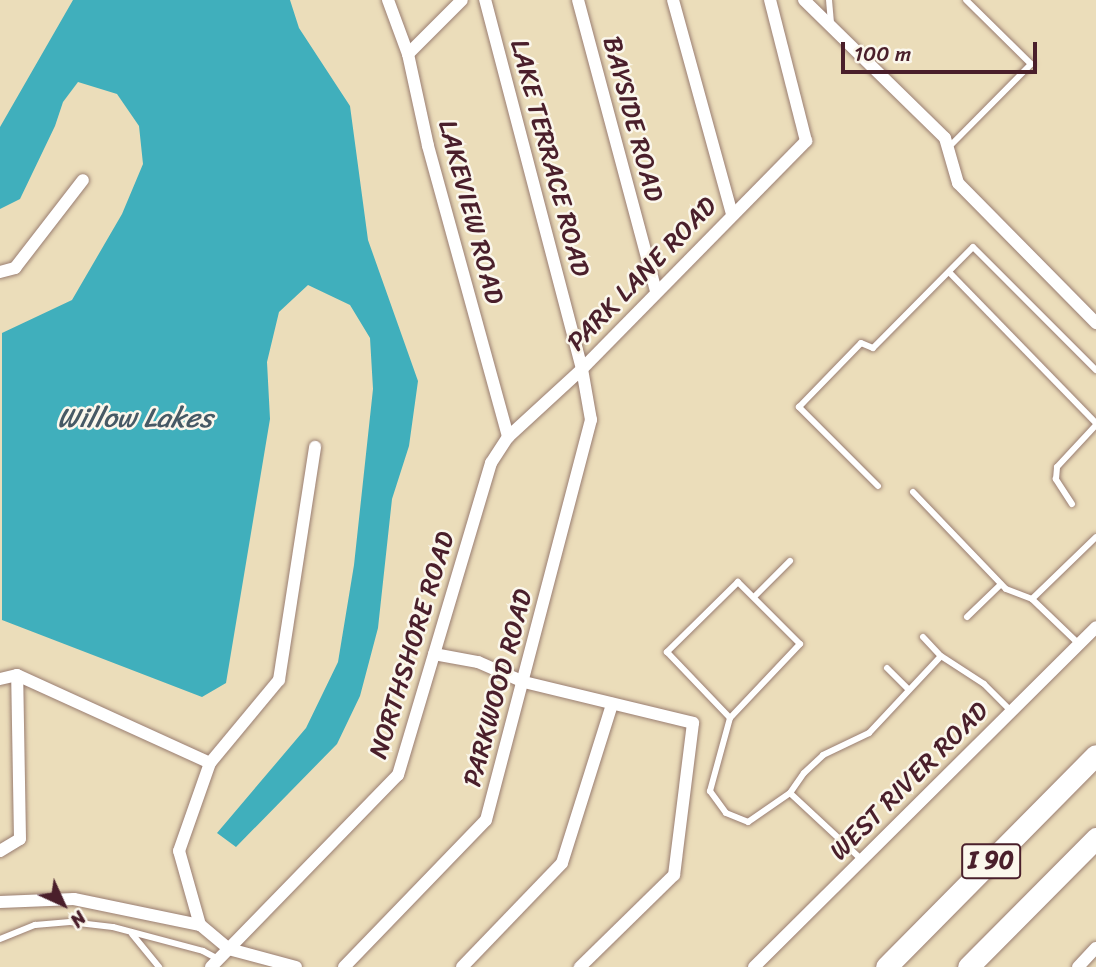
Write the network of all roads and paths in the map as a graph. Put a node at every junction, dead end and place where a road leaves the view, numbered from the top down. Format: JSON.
{"nodes":[{"id":1,"x":388,"y":0,"type":"edge"},
{"id":2,"x":463,"y":0,"type":"edge"},
{"id":3,"x":485,"y":0,"type":"edge"},
{"id":4,"x":578,"y":0,"type":"edge"},
{"id":5,"x":673,"y":0,"type":"edge"},
{"id":6,"x":770,"y":0,"type":"edge"},
{"id":7,"x":804,"y":0,"type":"edge"},
{"id":8,"x":829,"y":0,"type":"edge"},
{"id":9,"x":966,"y":0,"type":"edge"},
{"id":10,"x":831,"y":26,"type":"junction"},
{"id":11,"x":408,"y":54,"type":"junction"},
{"id":12,"x":948,"y":148,"type":"junction"},
{"id":13,"x":83,"y":180,"type":"dead end"},
{"id":14,"x":732,"y":214,"type":"junction"},
{"id":15,"x":0,"y":272,"type":"edge"},
{"id":16,"x":949,"y":272,"type":"junction"},
{"id":17,"x":656,"y":291,"type":"junction"},
{"id":18,"x":1096,"y":323,"type":"edge"},
{"id":19,"x":582,"y":369,"type":"junction"},
{"id":20,"x":1096,"y":370,"type":"edge"},
{"id":21,"x":1096,"y":424,"type":"edge"},
{"id":22,"x":508,"y":437,"type":"junction"},
{"id":23,"x":315,"y":447,"type":"dead end"},
{"id":24,"x":878,"y":486,"type":"dead end"},
{"id":25,"x":913,"y":492,"type":"dead end"},
{"id":26,"x":1072,"y":504,"type":"dead end"},
{"id":27,"x":1096,"y":537,"type":"edge"},
{"id":28,"x":790,"y":561,"type":"dead end"},
{"id":29,"x":1001,"y":584,"type":"junction"},
{"id":30,"x":754,"y":597,"type":"junction"},
{"id":31,"x":1032,"y":599,"type":"junction"},
{"id":32,"x":967,"y":617,"type":"dead end"},
{"id":33,"x":1096,"y":627,"type":"edge"},
{"id":34,"x":923,"y":637,"type":"dead end"},
{"id":35,"x":1079,"y":644,"type":"junction"},
{"id":36,"x":434,"y":654,"type":"junction"},
{"id":37,"x":941,"y":656,"type":"junction"},
{"id":38,"x":887,"y":668,"type":"dead end"},
{"id":39,"x":17,"y":675,"type":"junction"},
{"id":40,"x":0,"y":679,"type":"edge"},
{"id":41,"x":524,"y":682,"type":"junction"},
{"id":42,"x":908,"y":689,"type":"junction"},
{"id":43,"x":612,"y":704,"type":"junction"},
{"id":44,"x":1011,"y":711,"type":"junction"},
{"id":45,"x":730,"y":718,"type":"junction"},
{"id":46,"x":1096,"y":755,"type":"edge"},
{"id":47,"x":210,"y":763,"type":"junction"},
{"id":48,"x":790,"y":793,"type":"junction"},
{"id":49,"x":1096,"y":838,"type":"edge"},
{"id":50,"x":0,"y":850,"type":"edge"},
{"id":51,"x":862,"y":860,"type":"junction"},
{"id":52,"x":0,"y":902,"type":"edge"},
{"id":53,"x":200,"y":925,"type":"junction"},
{"id":54,"x":130,"y":932,"type":"junction"},
{"id":55,"x":0,"y":939,"type":"edge"},
{"id":56,"x":1096,"y":948,"type":"edge"},
{"id":57,"x":229,"y":949,"type":"junction"},
{"id":58,"x":215,"y":963,"type":"edge"},
{"id":59,"x":159,"y":967,"type":"edge"},
{"id":60,"x":296,"y":967,"type":"edge"},
{"id":61,"x":344,"y":967,"type":"edge"},
{"id":62,"x":462,"y":967,"type":"edge"},
{"id":63,"x":580,"y":967,"type":"edge"},
{"id":64,"x":754,"y":967,"type":"edge"},
{"id":65,"x":886,"y":967,"type":"edge"},
{"id":66,"x":968,"y":967,"type":"edge"},
{"id":67,"x":1078,"y":967,"type":"edge"}],
"edges":[{"from":1,"to":11,"type":"street","name":"LAKEVIEW ROAD"},
{"from":2,"to":11,"type":"street"},
{"from":3,"to":19,"type":"street","name":"LAKE TERRACE ROAD"},
{"from":4,"to":17,"type":"street","name":"BAYSIDE ROAD"},
{"from":5,"to":14,"type":"street"},
{"from":6,"to":14,"type":"street","name":"PARK LANE ROAD"},
{"from":7,"to":10,"type":"street"},
{"from":8,"to":10,"type":"lane"},
{"from":9,"to":12,"type":"lane"},
{"from":10,"to":12,"type":"street"},
{"from":11,"to":22,"type":"street","name":"LAKEVIEW ROAD"},
{"from":12,"to":18,"type":"street"},
{"from":13,"to":15,"type":"street"},
{"from":14,"to":17,"type":"street","name":"PARK LANE ROAD"},
{"from":16,"to":20,"type":"lane"},
{"from":16,"to":21,"type":"lane"},
{"from":16,"to":24,"type":"lane"},
{"from":17,"to":19,"type":"street","name":"PARK LANE ROAD"},
{"from":19,"to":22,"type":"street","name":"PARK LANE ROAD"},
{"from":19,"to":41,"type":"street","name":"PARKWOOD ROAD"},
{"from":21,"to":26,"type":"lane"},
{"from":22,"to":36,"type":"street","name":"NORTHSHORE ROAD"},
{"from":23,"to":47,"type":"street"},
{"from":25,"to":29,"type":"lane"},
{"from":27,"to":31,"type":"lane"},
{"from":28,"to":30,"type":"lane"},
{"from":29,"to":31,"type":"lane"},
{"from":29,"to":32,"type":"lane"},
{"from":30,"to":45,"type":"lane"},
{"from":30,"to":45,"type":"lane"},
{"from":31,"to":35,"type":"lane"},
{"from":33,"to":35,"type":"street","name":"WEST RIVER ROAD"},
{"from":34,"to":37,"type":"lane"},
{"from":35,"to":44,"type":"street","name":"WEST RIVER ROAD"},
{"from":36,"to":41,"type":"street"},
{"from":36,"to":57,"type":"street","name":"NORTHSHORE ROAD"},
{"from":37,"to":42,"type":"lane"},
{"from":37,"to":44,"type":"lane"},
{"from":38,"to":42,"type":"lane"},
{"from":39,"to":40,"type":"street"},
{"from":39,"to":47,"type":"street"},
{"from":39,"to":50,"type":"street"},
{"from":41,"to":43,"type":"street"},
{"from":41,"to":61,"type":"street","name":"PARKWOOD ROAD"},
{"from":42,"to":48,"type":"lane"},
{"from":43,"to":62,"type":"street"},
{"from":43,"to":63,"type":"street"},
{"from":44,"to":51,"type":"street","name":"WEST RIVER ROAD"},
{"from":45,"to":48,"type":"lane"},
{"from":46,"to":65,"type":"highway","number":"I 90"},
{"from":47,"to":53,"type":"street"},
{"from":48,"to":51,"type":"lane"},
{"from":49,"to":66,"type":"highway","number":"I 90"},
{"from":51,"to":64,"type":"street","name":"WEST RIVER ROAD"},
{"from":52,"to":53,"type":"street"},
{"from":53,"to":57,"type":"street"},
{"from":54,"to":55,"type":"lane"},
{"from":54,"to":58,"type":"lane"},
{"from":54,"to":59,"type":"lane"},
{"from":56,"to":67,"type":"street"},
{"from":57,"to":58,"type":"street","name":"NORTHSHORE ROAD"},
{"from":57,"to":60,"type":"street"}]}
